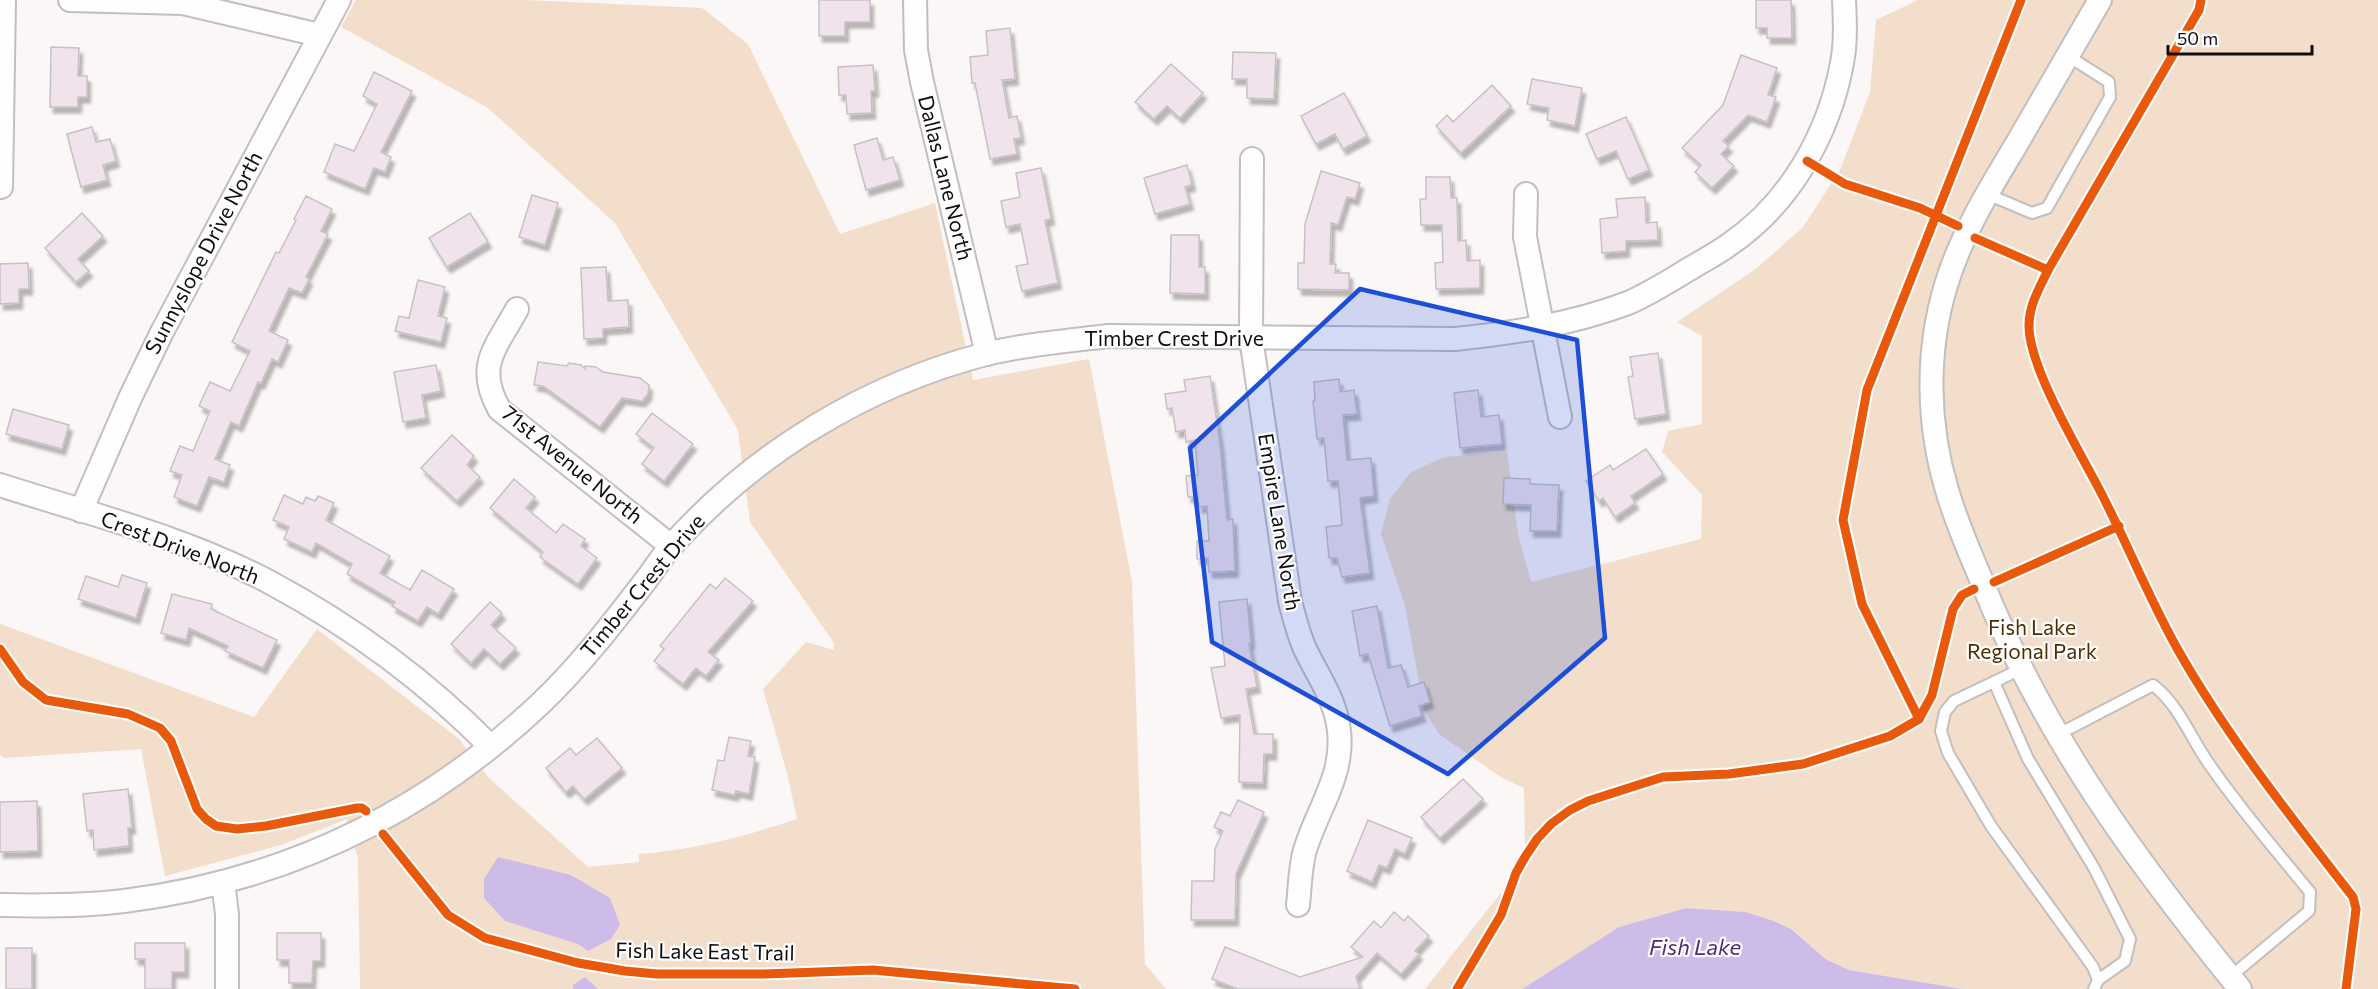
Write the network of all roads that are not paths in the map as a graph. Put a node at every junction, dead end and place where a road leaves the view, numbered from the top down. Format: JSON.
{"nodes":[{"id":1,"x":4,"y":0,"type":"edge"},
{"id":2,"x":70,"y":0,"type":"edge"},
{"id":3,"x":339,"y":0,"type":"edge"},
{"id":4,"x":915,"y":0,"type":"edge"},
{"id":5,"x":1844,"y":0,"type":"edge"},
{"id":6,"x":2100,"y":0,"type":"edge"},
{"id":7,"x":319,"y":35,"type":"junction"},
{"id":8,"x":2068,"y":56,"type":"junction"},
{"id":9,"x":1252,"y":159,"type":"dead end"},
{"id":10,"x":1,"y":187,"type":"edge"},
{"id":11,"x":1526,"y":194,"type":"dead end"},
{"id":12,"x":1987,"y":194,"type":"junction"},
{"id":13,"x":517,"y":309,"type":"dead end"},
{"id":14,"x":1542,"y":327,"type":"junction"},
{"id":15,"x":1251,"y":338,"type":"junction"},
{"id":16,"x":987,"y":354,"type":"junction"},
{"id":17,"x":1560,"y":417,"type":"dead end"},
{"id":18,"x":0,"y":485,"type":"edge"},
{"id":19,"x":81,"y":511,"type":"junction"},
{"id":20,"x":671,"y":546,"type":"junction"},
{"id":21,"x":2021,"y":669,"type":"junction"},
{"id":22,"x":1994,"y":682,"type":"junction"},
{"id":23,"x":2057,"y":735,"type":"junction"},
{"id":24,"x":490,"y":746,"type":"junction"},
{"id":25,"x":223,"y":882,"type":"junction"},
{"id":26,"x":0,"y":905,"type":"edge"},
{"id":27,"x":1298,"y":905,"type":"dead end"},
{"id":28,"x":2235,"y":983,"type":"edge"},
{"id":29,"x":2096,"y":984,"type":"edge"},
{"id":30,"x":227,"y":989,"type":"edge"}],
"edges":[{"from":1,"to":10,"type":"street"},
{"from":2,"to":7,"type":"street"},
{"from":3,"to":7,"type":"street","name":"Sunnyslope Drive North"},
{"from":4,"to":16,"type":"street","name":"Dallas Lane North"},
{"from":5,"to":14,"type":"street","name":"Timber Crest Drive"},
{"from":6,"to":8,"type":"street"},
{"from":7,"to":19,"type":"street","name":"Sunnyslope Drive North"},
{"from":8,"to":12,"type":"street"},
{"from":8,"to":12,"type":"lane"},
{"from":9,"to":15,"type":"street","name":"Empire Lane North"},
{"from":11,"to":14,"type":"street"},
{"from":12,"to":21,"type":"street"},
{"from":13,"to":20,"type":"street","name":"71st Avenue North"},
{"from":14,"to":15,"type":"street","name":"Timber Crest Drive"},
{"from":14,"to":17,"type":"street"},
{"from":15,"to":16,"type":"street","name":"Timber Crest Drive"},
{"from":15,"to":27,"type":"street","name":"Empire Lane North"},
{"from":16,"to":20,"type":"street","name":"Timber Crest Drive"},
{"from":18,"to":19,"type":"street","name":"Crest Drive North"},
{"from":19,"to":24,"type":"street","name":"Crest Drive North"},
{"from":20,"to":24,"type":"street","name":"Timber Crest Drive"},
{"from":21,"to":22,"type":"lane"},
{"from":21,"to":23,"type":"street"},
{"from":22,"to":29,"type":"lane"},
{"from":22,"to":29,"type":"lane"},
{"from":23,"to":28,"type":"street"},
{"from":23,"to":28,"type":"lane"},
{"from":24,"to":25,"type":"street","name":"Timber Crest Drive"},
{"from":25,"to":26,"type":"street","name":"Timber Crest Drive"},
{"from":25,"to":30,"type":"street"}]}
